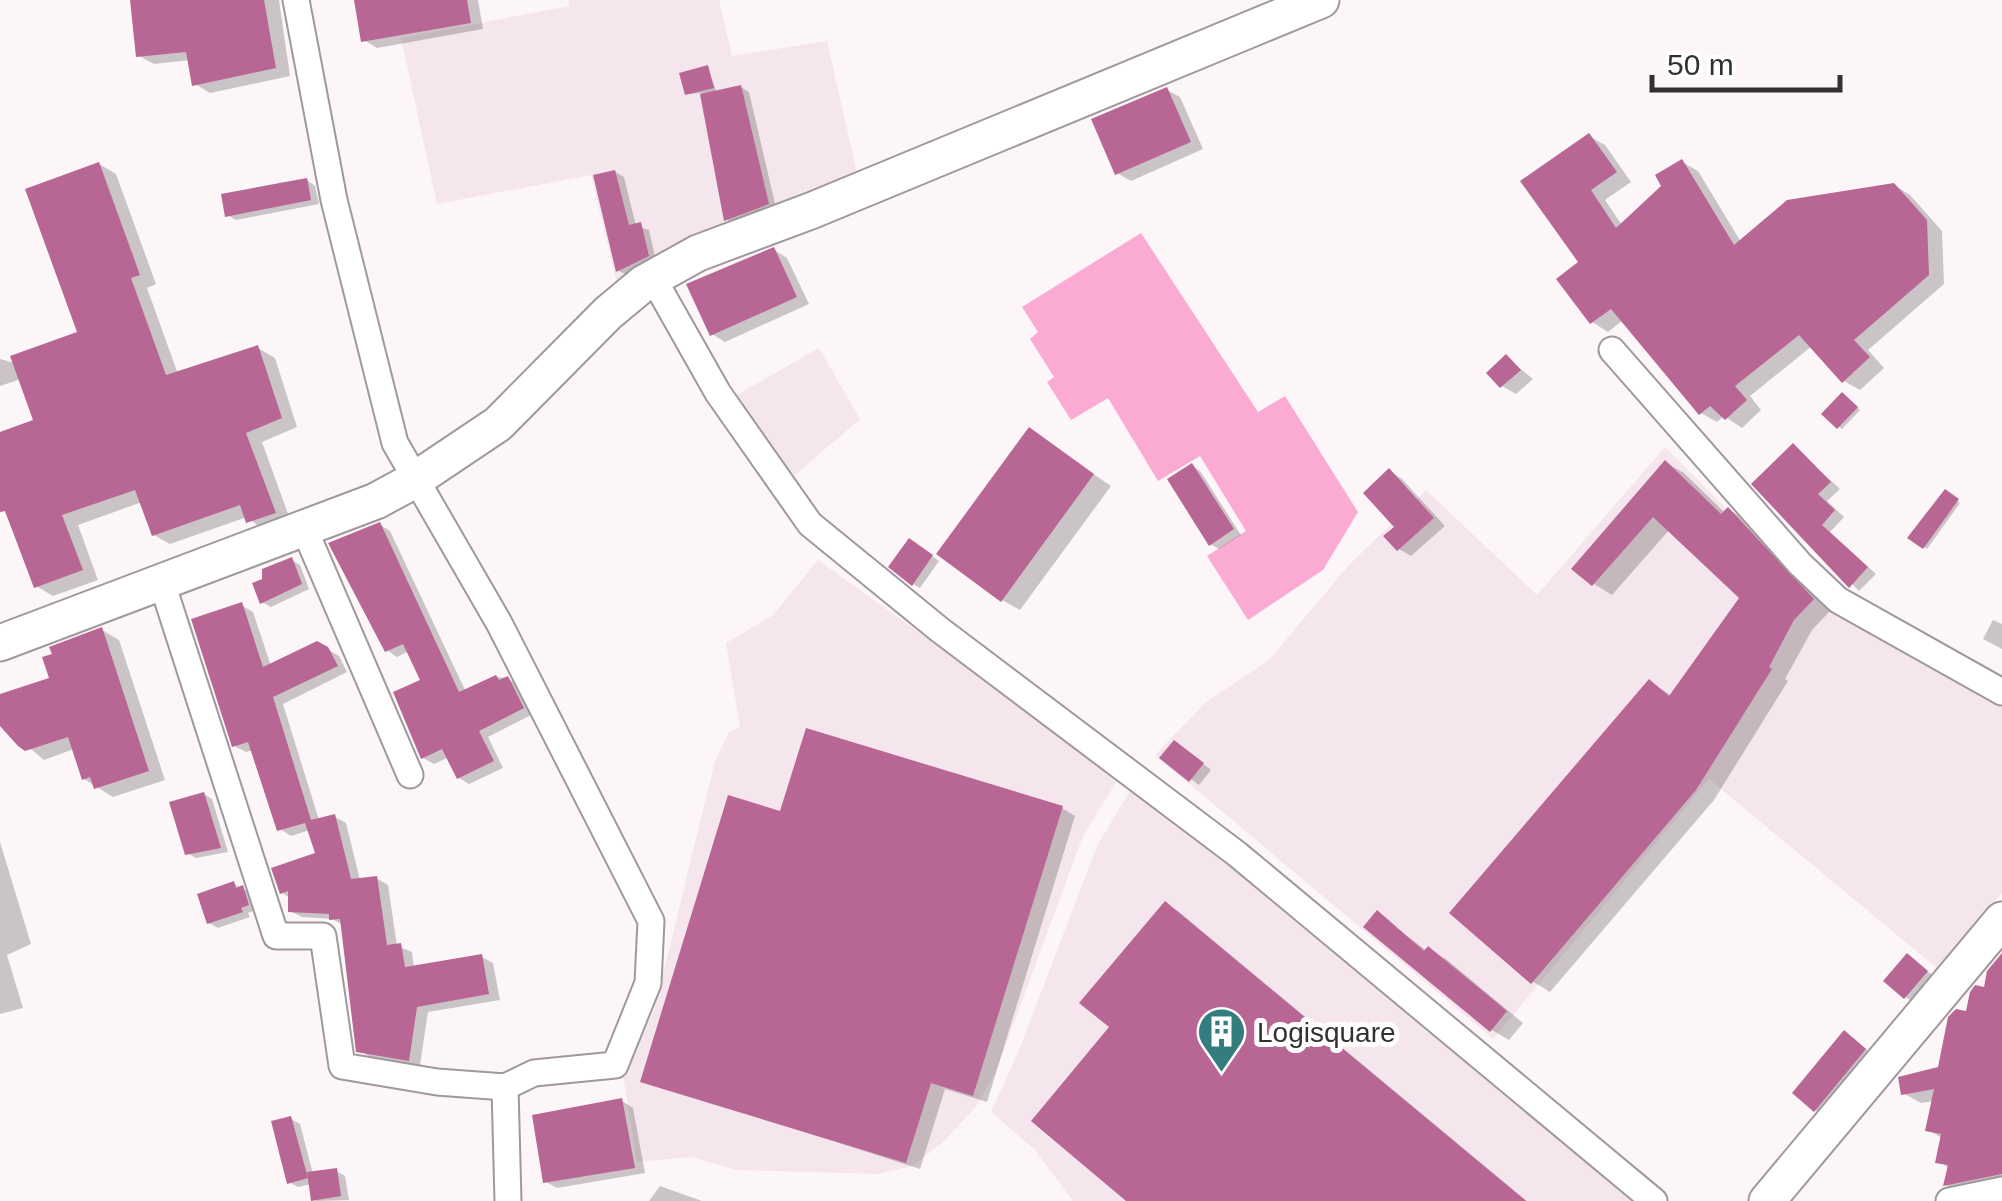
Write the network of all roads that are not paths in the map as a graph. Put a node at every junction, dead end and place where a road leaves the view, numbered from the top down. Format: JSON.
{"nodes":[{"id":1,"x":296,"y":0,"type":"edge"},
{"id":2,"x":1321,"y":0,"type":"edge"},
{"id":3,"x":653,"y":278,"type":"junction"},
{"id":4,"x":1612,"y":350,"type":"dead end"},
{"id":5,"x":414,"y":481,"type":"junction"},
{"id":6,"x":304,"y":528,"type":"junction"},
{"id":7,"x":162,"y":583,"type":"junction"},
{"id":8,"x":0,"y":643,"type":"edge"},
{"id":9,"x":2002,"y":692,"type":"edge"},
{"id":10,"x":410,"y":775,"type":"dead end"},
{"id":11,"x":2002,"y":920,"type":"edge"},
{"id":12,"x":504,"y":1087,"type":"junction"},
{"id":13,"x":2002,"y":1190,"type":"edge"},
{"id":14,"x":508,"y":1201,"type":"edge"},
{"id":15,"x":1654,"y":1201,"type":"edge"},
{"id":16,"x":1768,"y":1201,"type":"edge"},
{"id":17,"x":1949,"y":1201,"type":"edge"}],
"edges":[{"from":1,"to":5,"type":"street"},
{"from":2,"to":3,"type":"street"},
{"from":3,"to":5,"type":"street"},
{"from":3,"to":15,"type":"street"},
{"from":4,"to":9,"type":"street"},
{"from":5,"to":6,"type":"street"},
{"from":5,"to":12,"type":"street"},
{"from":6,"to":7,"type":"street"},
{"from":6,"to":10,"type":"street"},
{"from":7,"to":8,"type":"street"},
{"from":7,"to":12,"type":"street"},
{"from":11,"to":16,"type":"street"},
{"from":12,"to":14,"type":"street"},
{"from":13,"to":17,"type":"street"}]}
